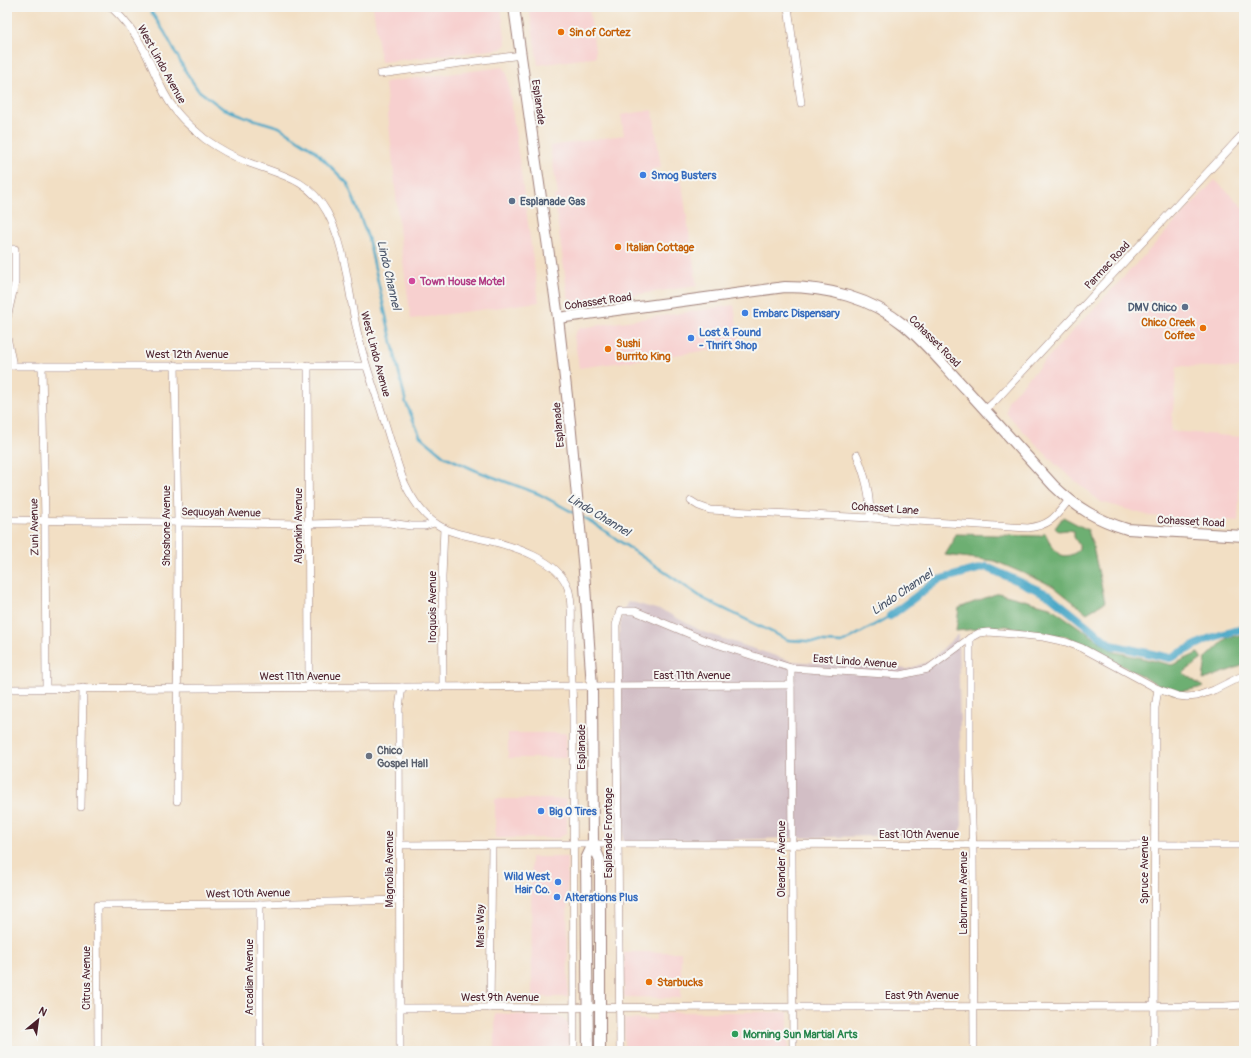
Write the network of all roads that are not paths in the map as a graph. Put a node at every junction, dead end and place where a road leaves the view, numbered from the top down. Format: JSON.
{"nodes":[{"id":1,"x":111,"y":7,"type":"edge"},
{"id":2,"x":514,"y":7,"type":"edge"},
{"id":3,"x":788,"y":7,"type":"edge"},
{"id":4,"x":521,"y":56,"type":"junction"},
{"id":5,"x":380,"y":74,"type":"dead end"},
{"id":6,"x":801,"y":103,"type":"dead end"},
{"id":7,"x":1244,"y":134,"type":"edge"},
{"id":8,"x":7,"y":249,"type":"edge"},
{"id":9,"x":7,"y":318,"type":"edge"},
{"id":10,"x":558,"y":318,"type":"junction"},
{"id":11,"x":7,"y":337,"type":"edge"},
{"id":12,"x":308,"y":365,"type":"junction"},
{"id":13,"x":10,"y":366,"type":"edge"},
{"id":14,"x":42,"y":366,"type":"junction"},
{"id":15,"x":175,"y":366,"type":"junction"},
{"id":16,"x":366,"y":366,"type":"junction"},
{"id":17,"x":985,"y":410,"type":"junction"},
{"id":18,"x":857,"y":455,"type":"dead end"},
{"id":19,"x":1068,"y":500,"type":"junction"},
{"id":20,"x":691,"y":501,"type":"dead end"},
{"id":21,"x":870,"y":518,"type":"junction"},
{"id":22,"x":7,"y":520,"type":"edge"},
{"id":23,"x":45,"y":520,"type":"junction"},
{"id":24,"x":178,"y":522,"type":"junction"},
{"id":25,"x":434,"y":522,"type":"junction"},
{"id":26,"x":309,"y":524,"type":"junction"},
{"id":27,"x":444,"y":528,"type":"junction"},
{"id":28,"x":1244,"y":536,"type":"edge"},
{"id":29,"x":636,"y":612,"type":"joint"},
{"id":30,"x":970,"y":638,"type":"junction"},
{"id":31,"x":791,"y":668,"type":"junction"},
{"id":32,"x":1244,"y":675,"type":"edge"},
{"id":33,"x":792,"y":685,"type":"junction"},
{"id":34,"x":443,"y":686,"type":"junction"},
{"id":35,"x":572,"y":686,"type":"junction"},
{"id":36,"x":618,"y":686,"type":"junction"},
{"id":37,"x":177,"y":687,"type":"junction"},
{"id":38,"x":308,"y":687,"type":"junction"},
{"id":39,"x":402,"y":687,"type":"junction"},
{"id":40,"x":592,"y":687,"type":"junction"},
{"id":41,"x":46,"y":688,"type":"junction"},
{"id":42,"x":83,"y":688,"type":"junction"},
{"id":43,"x":7,"y":689,"type":"edge"},
{"id":44,"x":1158,"y":689,"type":"junction"},
{"id":45,"x":177,"y":801,"type":"dead end"},
{"id":46,"x":81,"y":807,"type":"dead end"},
{"id":47,"x":573,"y":844,"type":"junction"},
{"id":48,"x":593,"y":844,"type":"junction"},
{"id":49,"x":619,"y":844,"type":"junction"},
{"id":50,"x":400,"y":845,"type":"junction"},
{"id":51,"x":492,"y":845,"type":"junction"},
{"id":52,"x":792,"y":845,"type":"junction"},
{"id":53,"x":973,"y":845,"type":"junction"},
{"id":54,"x":1155,"y":845,"type":"junction"},
{"id":55,"x":1244,"y":845,"type":"edge"},
{"id":56,"x":400,"y":900,"type":"junction"},
{"id":57,"x":97,"y":904,"type":"joint"},
{"id":58,"x":260,"y":904,"type":"junction"},
{"id":59,"x":1244,"y":1005,"type":"edge"},
{"id":60,"x":974,"y":1006,"type":"junction"},
{"id":61,"x":1154,"y":1006,"type":"junction"},
{"id":62,"x":574,"y":1007,"type":"junction"},
{"id":63,"x":587,"y":1007,"type":"junction"},
{"id":64,"x":600,"y":1007,"type":"junction"},
{"id":65,"x":621,"y":1007,"type":"junction"},
{"id":66,"x":793,"y":1007,"type":"junction"},
{"id":67,"x":400,"y":1008,"type":"junction"},
{"id":68,"x":490,"y":1008,"type":"junction"},
{"id":69,"x":98,"y":1051,"type":"edge"},
{"id":70,"x":260,"y":1051,"type":"edge"},
{"id":71,"x":400,"y":1051,"type":"edge"},
{"id":72,"x":574,"y":1051,"type":"edge"},
{"id":73,"x":588,"y":1051,"type":"edge"},
{"id":74,"x":600,"y":1051,"type":"edge"},
{"id":75,"x":620,"y":1051,"type":"edge"},
{"id":76,"x":793,"y":1051,"type":"edge"},
{"id":77,"x":974,"y":1051,"type":"edge"},
{"id":78,"x":1154,"y":1051,"type":"edge"}],
"edges":[{"from":1,"to":16,"type":"street","name":"West Lindo Avenue"},
{"from":2,"to":4,"type":"main road","name":"Esplanade"},
{"from":3,"to":6,"type":"street"},
{"from":4,"to":5,"type":"street"},
{"from":4,"to":10,"type":"main road","name":"Esplanade"},
{"from":7,"to":17,"type":"street","name":"Parmac Road"},
{"from":8,"to":9,"type":"street"},
{"from":10,"to":17,"type":"main road","name":"Cohasset Road"},
{"from":10,"to":40,"type":"main road","name":"Esplanade"},
{"from":11,"to":13,"type":"street"},
{"from":12,"to":15,"type":"street","name":"West 12th Avenue"},
{"from":12,"to":16,"type":"street","name":"West 12th Avenue"},
{"from":12,"to":26,"type":"street","name":"Algonkin Avenue"},
{"from":13,"to":14,"type":"street","name":"West 12th Avenue"},
{"from":14,"to":15,"type":"street","name":"West 12th Avenue"},
{"from":14,"to":23,"type":"street","name":"Zuni Avenue"},
{"from":15,"to":24,"type":"street","name":"Shoshone Avenue"},
{"from":16,"to":25,"type":"street","name":"West Lindo Avenue"},
{"from":17,"to":19,"type":"main road","name":"Cohasset Road"},
{"from":18,"to":21,"type":"street"},
{"from":19,"to":21,"type":"street","name":"Cohasset Lane"},
{"from":19,"to":28,"type":"main road","name":"Cohasset Road"},
{"from":20,"to":21,"type":"street","name":"Cohasset Lane"},
{"from":22,"to":23,"type":"street","name":"Sequoyah Avenue"},
{"from":23,"to":24,"type":"street","name":"Sequoyah Avenue"},
{"from":23,"to":41,"type":"street","name":"Zuni Avenue"},
{"from":24,"to":26,"type":"street","name":"Sequoyah Avenue"},
{"from":24,"to":37,"type":"street","name":"Shoshone Avenue"},
{"from":25,"to":26,"type":"street","name":"Sequoyah Avenue"},
{"from":25,"to":27,"type":"street","name":"West Lindo Avenue"},
{"from":26,"to":38,"type":"street","name":"Algonkin Avenue"},
{"from":27,"to":34,"type":"street","name":"Iroquois Avenue"},
{"from":27,"to":35,"type":"street","name":"West Lindo Avenue"},
{"from":29,"to":31,"type":"street","name":"East Lindo Avenue"},
{"from":29,"to":36,"type":"street","name":"Esplanade Frontage"},
{"from":30,"to":31,"type":"street","name":"East Lindo Avenue"},
{"from":30,"to":44,"type":"street","name":"East Lindo Avenue"},
{"from":30,"to":53,"type":"street","name":"Laburnum Avenue"},
{"from":31,"to":33,"type":"street","name":"Oleander Avenue"},
{"from":32,"to":44,"type":"street","name":"East Lindo Avenue"},
{"from":33,"to":36,"type":"street","name":"East 11th Avenue"},
{"from":33,"to":52,"type":"street","name":"Oleander Avenue"},
{"from":34,"to":35,"type":"street","name":"West 11th Avenue"},
{"from":34,"to":39,"type":"street","name":"West 11th Avenue"},
{"from":35,"to":40,"type":"street","name":"West 11th Avenue"},
{"from":35,"to":47,"type":"street"},
{"from":36,"to":40,"type":"street","name":"East 11th Avenue"},
{"from":36,"to":49,"type":"street","name":"Esplanade Frontage"},
{"from":37,"to":38,"type":"street","name":"West 11th Avenue"},
{"from":37,"to":42,"type":"street","name":"West 11th Avenue"},
{"from":37,"to":45,"type":"street","name":"Shoshone Avenue"},
{"from":38,"to":39,"type":"street","name":"West 11th Avenue"},
{"from":39,"to":50,"type":"street","name":"Magnolia Avenue"},
{"from":40,"to":48,"type":"main road","name":"Esplanade"},
{"from":41,"to":42,"type":"street","name":"West 11th Avenue"},
{"from":41,"to":43,"type":"street","name":"West 11th Avenue"},
{"from":42,"to":46,"type":"street"},
{"from":44,"to":54,"type":"street","name":"Spruce Avenue"},
{"from":47,"to":48,"type":"street"},
{"from":47,"to":51,"type":"street"},
{"from":47,"to":62,"type":"street"},
{"from":48,"to":49,"type":"street","name":"East 10th Avenue"},
{"from":48,"to":63,"type":"main road","name":"Esplanade"},
{"from":48,"to":64,"type":"main road","name":"Esplanade"},
{"from":49,"to":52,"type":"street","name":"East 10th Avenue"},
{"from":49,"to":65,"type":"street","name":"Esplanade Frontage"},
{"from":50,"to":51,"type":"street"},
{"from":50,"to":56,"type":"street","name":"Magnolia Avenue"},
{"from":51,"to":68,"type":"street","name":"Mars Way"},
{"from":52,"to":53,"type":"street","name":"East 10th Avenue"},
{"from":52,"to":66,"type":"street","name":"Oleander Avenue"},
{"from":53,"to":54,"type":"street","name":"East 10th Avenue"},
{"from":53,"to":60,"type":"street","name":"Laburnum Avenue"},
{"from":54,"to":55,"type":"street","name":"East 10th Avenue"},
{"from":54,"to":61,"type":"street","name":"Spruce Avenue"},
{"from":56,"to":58,"type":"street","name":"West 10th Avenue"},
{"from":56,"to":67,"type":"street","name":"Magnolia Avenue"},
{"from":57,"to":58,"type":"street","name":"West 10th Avenue"},
{"from":57,"to":69,"type":"street","name":"Citrus Avenue"},
{"from":58,"to":70,"type":"street","name":"Arcadian Avenue"},
{"from":59,"to":61,"type":"street","name":"East 9th Avenue"},
{"from":60,"to":61,"type":"street","name":"East 9th Avenue"},
{"from":60,"to":66,"type":"street","name":"East 9th Avenue"},
{"from":60,"to":77,"type":"street","name":"Laburnum Avenue"},
{"from":61,"to":78,"type":"street","name":"Spruce Avenue"},
{"from":62,"to":63,"type":"street","name":"West 9th Avenue"},
{"from":62,"to":68,"type":"street","name":"West 9th Avenue"},
{"from":62,"to":72,"type":"street"},
{"from":63,"to":64,"type":"street","name":"West 9th Avenue"},
{"from":63,"to":73,"type":"main road","name":"Esplanade"},
{"from":64,"to":65,"type":"street","name":"East 9th Avenue"},
{"from":64,"to":74,"type":"main road","name":"Esplanade"},
{"from":65,"to":66,"type":"street","name":"East 9th Avenue"},
{"from":65,"to":75,"type":"street","name":"Esplanade Frontage"},
{"from":66,"to":76,"type":"street","name":"Oleander Avenue"},
{"from":67,"to":68,"type":"street","name":"West 9th Avenue"},
{"from":67,"to":71,"type":"street","name":"Magnolia Avenue"}]}
